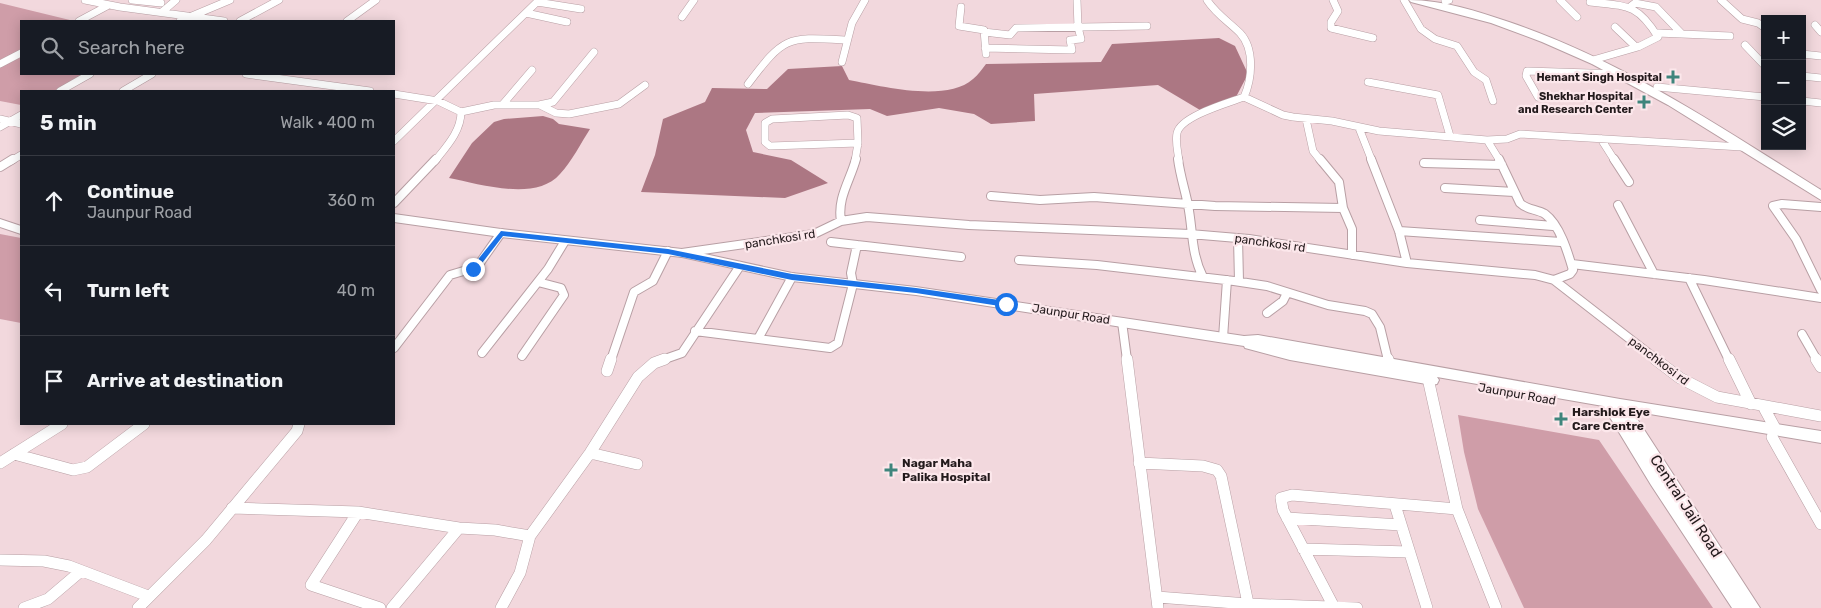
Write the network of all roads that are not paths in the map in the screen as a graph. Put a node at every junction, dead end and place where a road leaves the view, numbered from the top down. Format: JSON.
{"nodes":[{"id":1,"x":85,"y":0,"type":"edge"},
{"id":2,"x":132,"y":0,"type":"edge"},
{"id":3,"x":176,"y":0,"type":"edge"},
{"id":4,"x":230,"y":0,"type":"edge"},
{"id":5,"x":279,"y":0,"type":"edge"},
{"id":6,"x":376,"y":0,"type":"edge"},
{"id":7,"x":694,"y":0,"type":"edge"},
{"id":8,"x":865,"y":0,"type":"edge"},
{"id":9,"x":1077,"y":0,"type":"edge"},
{"id":10,"x":1207,"y":0,"type":"edge"},
{"id":11,"x":1334,"y":0,"type":"edge"},
{"id":12,"x":1404,"y":0,"type":"edge"},
{"id":13,"x":1415,"y":0,"type":"edge"},
{"id":14,"x":1444,"y":0,"type":"edge"},
{"id":15,"x":1560,"y":0,"type":"edge"},
{"id":16,"x":1721,"y":0,"type":"edge"},
{"id":17,"x":538,"y":1,"type":"edge"},
{"id":18,"x":163,"y":2,"type":"edge"},
{"id":19,"x":1590,"y":2,"type":"dead end"},
{"id":20,"x":107,"y":6,"type":"junction"},
{"id":21,"x":1631,"y":6,"type":"junction"},
{"id":22,"x":961,"y":7,"type":"dead end"},
{"id":23,"x":581,"y":9,"type":"dead end"},
{"id":24,"x":139,"y":10,"type":"junction"},
{"id":25,"x":162,"y":12,"type":"junction"},
{"id":26,"x":526,"y":13,"type":"junction"},
{"id":27,"x":197,"y":14,"type":"junction"},
{"id":28,"x":1577,"y":17,"type":"dead end"},
{"id":29,"x":682,"y":18,"type":"dead end"},
{"id":30,"x":81,"y":20,"type":"edge"},
{"id":31,"x":182,"y":20,"type":"edge"},
{"id":32,"x":220,"y":20,"type":"edge"},
{"id":33,"x":242,"y":20,"type":"edge"},
{"id":34,"x":347,"y":20,"type":"edge"},
{"id":35,"x":567,"y":22,"type":"dead end"},
{"id":36,"x":1814,"y":25,"type":"dead end"},
{"id":37,"x":1147,"y":26,"type":"dead end"},
{"id":38,"x":1761,"y":26,"type":"edge"},
{"id":39,"x":1078,"y":27,"type":"junction"},
{"id":40,"x":1614,"y":27,"type":"dead end"},
{"id":41,"x":984,"y":32,"type":"junction"},
{"id":42,"x":1821,"y":32,"type":"edge"},
{"id":43,"x":1657,"y":33,"type":"junction"},
{"id":44,"x":1681,"y":33,"type":"junction"},
{"id":45,"x":1730,"y":36,"type":"dead end"},
{"id":46,"x":1373,"y":38,"type":"dead end"},
{"id":47,"x":847,"y":40,"type":"junction"},
{"id":48,"x":1745,"y":45,"type":"dead end"},
{"id":49,"x":1636,"y":48,"type":"junction"},
{"id":50,"x":986,"y":51,"type":"joint"},
{"id":51,"x":594,"y":52,"type":"dead end"},
{"id":52,"x":20,"y":54,"type":"edge"},
{"id":53,"x":1806,"y":54,"type":"edge"},
{"id":54,"x":1821,"y":56,"type":"edge"},
{"id":55,"x":1598,"y":58,"type":"junction"},
{"id":56,"x":842,"y":62,"type":"dead end"},
{"id":57,"x":1761,"y":62,"type":"edge"},
{"id":58,"x":0,"y":64,"type":"edge"},
{"id":59,"x":532,"y":70,"type":"dead end"},
{"id":60,"x":1620,"y":74,"type":"junction"},
{"id":61,"x":88,"y":75,"type":"edge"},
{"id":62,"x":150,"y":75,"type":"edge"},
{"id":63,"x":252,"y":75,"type":"edge"},
{"id":64,"x":1806,"y":76,"type":"edge"},
{"id":65,"x":1821,"y":78,"type":"edge"},
{"id":66,"x":1368,"y":82,"type":"dead end"},
{"id":67,"x":645,"y":84,"type":"dead end"},
{"id":68,"x":748,"y":84,"type":"dead end"},
{"id":69,"x":1657,"y":87,"type":"junction"},
{"id":70,"x":62,"y":90,"type":"edge"},
{"id":71,"x":124,"y":90,"type":"edge"},
{"id":72,"x":343,"y":90,"type":"edge"},
{"id":73,"x":395,"y":94,"type":"edge"},
{"id":74,"x":1538,"y":96,"type":"dead end"},
{"id":75,"x":1761,"y":96,"type":"edge"},
{"id":76,"x":1244,"y":97,"type":"junction"},
{"id":77,"x":436,"y":101,"type":"junction"},
{"id":78,"x":1493,"y":101,"type":"dead end"},
{"id":79,"x":1806,"y":101,"type":"edge"},
{"id":80,"x":1821,"y":103,"type":"edge"},
{"id":81,"x":502,"y":104,"type":"junction"},
{"id":82,"x":540,"y":105,"type":"junction"},
{"id":83,"x":461,"y":112,"type":"junction"},
{"id":84,"x":20,"y":115,"type":"edge"},
{"id":85,"x":0,"y":119,"type":"edge"},
{"id":86,"x":1306,"y":119,"type":"junction"},
{"id":87,"x":10,"y":121,"type":"junction"},
{"id":88,"x":20,"y":124,"type":"edge"},
{"id":89,"x":0,"y":128,"type":"edge"},
{"id":90,"x":1359,"y":128,"type":"junction"},
{"id":91,"x":1450,"y":136,"type":"junction"},
{"id":92,"x":1601,"y":139,"type":"junction"},
{"id":93,"x":395,"y":140,"type":"edge"},
{"id":94,"x":1487,"y":140,"type":"junction"},
{"id":95,"x":859,"y":143,"type":"junction"},
{"id":96,"x":1742,"y":147,"type":"junction"},
{"id":97,"x":20,"y":156,"type":"edge"},
{"id":98,"x":1424,"y":163,"type":"dead end"},
{"id":99,"x":1502,"y":166,"type":"junction"},
{"id":100,"x":0,"y":167,"type":"edge"},
{"id":101,"x":1629,"y":182,"type":"dead end"},
{"id":102,"x":1821,"y":185,"type":"edge"},
{"id":103,"x":1445,"y":188,"type":"dead end"},
{"id":104,"x":1514,"y":192,"type":"junction"},
{"id":105,"x":992,"y":196,"type":"dead end"},
{"id":106,"x":1821,"y":196,"type":"edge"},
{"id":107,"x":395,"y":202,"type":"edge"},
{"id":108,"x":1188,"y":204,"type":"junction"},
{"id":109,"x":1618,"y":205,"type":"dead end"},
{"id":110,"x":1821,"y":207,"type":"edge"},
{"id":111,"x":1343,"y":208,"type":"junction"},
{"id":112,"x":0,"y":214,"type":"edge"},
{"id":113,"x":395,"y":218,"type":"edge"},
{"id":114,"x":1480,"y":220,"type":"dead end"},
{"id":115,"x":20,"y":221,"type":"edge"},
{"id":116,"x":841,"y":221,"type":"junction"},
{"id":117,"x":0,"y":222,"type":"edge"},
{"id":118,"x":1553,"y":226,"type":"junction"},
{"id":119,"x":20,"y":230,"type":"edge"},
{"id":120,"x":1399,"y":231,"type":"junction"},
{"id":121,"x":501,"y":233,"type":"junction"},
{"id":122,"x":1190,"y":234,"type":"junction"},
{"id":123,"x":1238,"y":238,"type":"junction"},
{"id":124,"x":565,"y":241,"type":"junction"},
{"id":125,"x":831,"y":242,"type":"dead end"},
{"id":126,"x":1561,"y":242,"type":"junction"},
{"id":127,"x":857,"y":245,"type":"junction"},
{"id":128,"x":668,"y":251,"type":"junction"},
{"id":129,"x":682,"y":253,"type":"junction"},
{"id":130,"x":1352,"y":254,"type":"junction"},
{"id":131,"x":961,"y":257,"type":"dead end"},
{"id":132,"x":1019,"y":260,"type":"dead end"},
{"id":133,"x":1407,"y":263,"type":"junction"},
{"id":134,"x":1572,"y":264,"type":"junction"},
{"id":135,"x":740,"y":266,"type":"junction"},
{"id":136,"x":1654,"y":274,"type":"junction"},
{"id":137,"x":792,"y":277,"type":"junction"},
{"id":138,"x":1203,"y":277,"type":"junction"},
{"id":139,"x":1689,"y":278,"type":"junction"},
{"id":140,"x":1227,"y":280,"type":"junction"},
{"id":141,"x":1554,"y":280,"type":"junction"},
{"id":142,"x":538,"y":282,"type":"junction"},
{"id":143,"x":1239,"y":282,"type":"junction"},
{"id":144,"x":853,"y":284,"type":"junction"},
{"id":145,"x":1820,"y":287,"type":"edge"},
{"id":146,"x":1287,"y":293,"type":"junction"},
{"id":147,"x":1821,"y":298,"type":"edge"},
{"id":148,"x":1267,"y":313,"type":"dead end"},
{"id":149,"x":1122,"y":322,"type":"junction"},
{"id":150,"x":695,"y":331,"type":"junction"},
{"id":151,"x":1802,"y":334,"type":"dead end"},
{"id":152,"x":759,"y":337,"type":"junction"},
{"id":153,"x":1223,"y":338,"type":"junction"},
{"id":154,"x":1244,"y":341,"type":"junction"},
{"id":155,"x":395,"y":347,"type":"edge"},
{"id":156,"x":1810,"y":348,"type":"junction"},
{"id":157,"x":1821,"y":350,"type":"edge"},
{"id":158,"x":482,"y":353,"type":"dead end"},
{"id":159,"x":522,"y":356,"type":"dead end"},
{"id":160,"x":1389,"y":363,"type":"junction"},
{"id":161,"x":1821,"y":367,"type":"edge"},
{"id":162,"x":607,"y":371,"type":"dead end"},
{"id":163,"x":1427,"y":374,"type":"junction"},
{"id":164,"x":1751,"y":404,"type":"junction"},
{"id":165,"x":1763,"y":406,"type":"junction"},
{"id":166,"x":1617,"y":408,"type":"junction"},
{"id":167,"x":1821,"y":416,"type":"edge"},
{"id":168,"x":60,"y":425,"type":"edge"},
{"id":169,"x":143,"y":425,"type":"edge"},
{"id":170,"x":299,"y":425,"type":"edge"},
{"id":171,"x":1774,"y":433,"type":"junction"},
{"id":172,"x":1821,"y":437,"type":"edge"},
{"id":173,"x":1821,"y":445,"type":"edge"},
{"id":174,"x":590,"y":453,"type":"junction"},
{"id":175,"x":14,"y":454,"type":"junction"},
{"id":176,"x":1,"y":461,"type":"edge"},
{"id":177,"x":1139,"y":463,"type":"junction"},
{"id":178,"x":637,"y":464,"type":"dead end"},
{"id":179,"x":1395,"y":505,"type":"junction"},
{"id":180,"x":232,"y":508,"type":"junction"},
{"id":181,"x":1457,"y":509,"type":"junction"},
{"id":182,"x":358,"y":512,"type":"junction"},
{"id":183,"x":1287,"y":518,"type":"junction"},
{"id":184,"x":1821,"y":524,"type":"edge"},
{"id":185,"x":1401,"y":525,"type":"junction"},
{"id":186,"x":459,"y":528,"type":"junction"},
{"id":187,"x":530,"y":536,"type":"junction"},
{"id":188,"x":1304,"y":549,"type":"junction"},
{"id":189,"x":1410,"y":552,"type":"junction"},
{"id":190,"x":0,"y":560,"type":"edge"},
{"id":191,"x":82,"y":571,"type":"junction"},
{"id":192,"x":148,"y":596,"type":"junction"},
{"id":193,"x":1158,"y":602,"type":"edge"},
{"id":194,"x":1249,"y":606,"type":"edge"},
{"id":195,"x":1745,"y":606,"type":"edge"},
{"id":196,"x":1334,"y":607,"type":"edge"},
{"id":197,"x":24,"y":608,"type":"edge"},
{"id":198,"x":138,"y":608,"type":"edge"},
{"id":199,"x":380,"y":608,"type":"edge"},
{"id":200,"x":392,"y":608,"type":"edge"},
{"id":201,"x":501,"y":608,"type":"edge"},
{"id":202,"x":1357,"y":608,"type":"edge"},
{"id":203,"x":1427,"y":608,"type":"edge"},
{"id":204,"x":1496,"y":608,"type":"edge"}],
"edges":[{"from":1,"to":20,"type":"street"},
{"from":2,"to":18,"type":"street"},
{"from":3,"to":25,"type":"street"},
{"from":4,"to":27,"type":"street"},
{"from":5,"to":33,"type":"street"},
{"from":6,"to":34,"type":"street"},
{"from":7,"to":29,"type":"street"},
{"from":8,"to":47,"type":"street"},
{"from":9,"to":39,"type":"street"},
{"from":10,"to":76,"type":"street"},
{"from":11,"to":46,"type":"street"},
{"from":12,"to":78,"type":"street"},
{"from":13,"to":55,"type":"highway"},
{"from":14,"to":55,"type":"highway"},
{"from":15,"to":28,"type":"street"},
{"from":16,"to":38,"type":"street"},
{"from":17,"to":23,"type":"street"},
{"from":17,"to":26,"type":"street"},
{"from":18,"to":24,"type":"street"},
{"from":19,"to":21,"type":"street"},
{"from":20,"to":24,"type":"street"},
{"from":20,"to":30,"type":"street"},
{"from":21,"to":43,"type":"street"},
{"from":21,"to":44,"type":"street"},
{"from":22,"to":41,"type":"street"},
{"from":24,"to":25,"type":"street"},
{"from":25,"to":27,"type":"street"},
{"from":26,"to":35,"type":"street"},
{"from":26,"to":77,"type":"street"},
{"from":27,"to":31,"type":"street"},
{"from":27,"to":32,"type":"street"},
{"from":36,"to":42,"type":"street"},
{"from":37,"to":39,"type":"street"},
{"from":39,"to":41,"type":"street"},
{"from":39,"to":50,"type":"street"},
{"from":40,"to":49,"type":"street"},
{"from":41,"to":50,"type":"street"},
{"from":43,"to":44,"type":"street"},
{"from":43,"to":49,"type":"street"},
{"from":44,"to":45,"type":"street"},
{"from":47,"to":56,"type":"street"},
{"from":47,"to":68,"type":"street"},
{"from":48,"to":57,"type":"street"},
{"from":49,"to":55,"type":"street"},
{"from":51,"to":82,"type":"street"},
{"from":52,"to":58,"type":"street"},
{"from":53,"to":54,"type":"street"},
{"from":55,"to":60,"type":"highway"},
{"from":55,"to":69,"type":"highway"},
{"from":59,"to":81,"type":"street"},
{"from":60,"to":74,"type":"street"},
{"from":60,"to":96,"type":"highway"},
{"from":61,"to":70,"type":"street"},
{"from":62,"to":71,"type":"street"},
{"from":63,"to":72,"type":"street"},
{"from":64,"to":65,"type":"street"},
{"from":66,"to":91,"type":"street"},
{"from":67,"to":82,"type":"street"},
{"from":69,"to":75,"type":"street"},
{"from":69,"to":102,"type":"highway"},
{"from":73,"to":77,"type":"street"},
{"from":76,"to":86,"type":"street"},
{"from":76,"to":108,"type":"street"},
{"from":77,"to":83,"type":"street"},
{"from":77,"to":93,"type":"street"},
{"from":79,"to":80,"type":"street"},
{"from":81,"to":82,"type":"street"},
{"from":81,"to":83,"type":"street"},
{"from":83,"to":107,"type":"street"},
{"from":84,"to":87,"type":"street"},
{"from":85,"to":87,"type":"street"},
{"from":86,"to":90,"type":"street"},
{"from":86,"to":111,"type":"street"},
{"from":87,"to":88,"type":"street"},
{"from":87,"to":89,"type":"street"},
{"from":90,"to":91,"type":"street"},
{"from":90,"to":120,"type":"street"},
{"from":91,"to":94,"type":"street"},
{"from":92,"to":94,"type":"street"},
{"from":92,"to":96,"type":"street"},
{"from":92,"to":101,"type":"street"},
{"from":94,"to":99,"type":"street"},
{"from":95,"to":95,"type":"street"},
{"from":95,"to":116,"type":"street"},
{"from":96,"to":106,"type":"highway"},
{"from":97,"to":100,"type":"street"},
{"from":98,"to":99,"type":"street"},
{"from":99,"to":104,"type":"street"},
{"from":103,"to":104,"type":"street"},
{"from":104,"to":118,"type":"street"},
{"from":105,"to":108,"type":"street"},
{"from":108,"to":111,"type":"street"},
{"from":108,"to":122,"type":"street"},
{"from":109,"to":136,"type":"street"},
{"from":110,"to":145,"type":"street"},
{"from":111,"to":130,"type":"street"},
{"from":112,"to":115,"type":"street"},
{"from":113,"to":121,"type":"street","name":"Jaunpur Road"},
{"from":114,"to":118,"type":"street"},
{"from":116,"to":122,"type":"street","name":"panchkosi rd"},
{"from":116,"to":129,"type":"street","name":"panchkosi rd"},
{"from":117,"to":119,"type":"street"},
{"from":118,"to":126,"type":"street"},
{"from":120,"to":126,"type":"street"},
{"from":120,"to":133,"type":"street"},
{"from":121,"to":124,"type":"street","name":"Jaunpur Road"},
{"from":121,"to":155,"type":"street"},
{"from":122,"to":123,"type":"street","name":"panchkosi rd"},
{"from":122,"to":138,"type":"street"},
{"from":123,"to":130,"type":"street","name":"panchkosi rd"},
{"from":123,"to":143,"type":"street"},
{"from":124,"to":128,"type":"street","name":"Jaunpur Road"},
{"from":124,"to":142,"type":"street"},
{"from":125,"to":127,"type":"street"},
{"from":126,"to":134,"type":"street"},
{"from":127,"to":131,"type":"street"},
{"from":127,"to":144,"type":"street"},
{"from":128,"to":129,"type":"street","name":"Jaunpur Road"},
{"from":128,"to":162,"type":"street"},
{"from":129,"to":135,"type":"street","name":"Jaunpur Road"},
{"from":130,"to":133,"type":"street","name":"panchkosi rd"},
{"from":132,"to":138,"type":"street"},
{"from":133,"to":141,"type":"street","name":"panchkosi rd"},
{"from":134,"to":136,"type":"street"},
{"from":134,"to":141,"type":"street"},
{"from":135,"to":137,"type":"street","name":"Jaunpur Road"},
{"from":135,"to":150,"type":"street"},
{"from":136,"to":139,"type":"street"},
{"from":137,"to":144,"type":"street","name":"Jaunpur Road"},
{"from":137,"to":152,"type":"street"},
{"from":138,"to":140,"type":"street"},
{"from":139,"to":147,"type":"street"},
{"from":139,"to":164,"type":"street"},
{"from":140,"to":143,"type":"street"},
{"from":140,"to":153,"type":"street"},
{"from":141,"to":164,"type":"street","name":"panchkosi rd"},
{"from":142,"to":158,"type":"street"},
{"from":142,"to":159,"type":"street"},
{"from":143,"to":146,"type":"street"},
{"from":144,"to":149,"type":"street","name":"Jaunpur Road"},
{"from":144,"to":152,"type":"street"},
{"from":146,"to":148,"type":"street"},
{"from":146,"to":160,"type":"street"},
{"from":149,"to":153,"type":"street","name":"Jaunpur Road"},
{"from":149,"to":177,"type":"street"},
{"from":150,"to":152,"type":"street"},
{"from":150,"to":174,"type":"street"},
{"from":151,"to":156,"type":"street"},
{"from":153,"to":154,"type":"street","name":"Jaunpur Road"},
{"from":154,"to":160,"type":"street","name":"Jaunpur Road"},
{"from":154,"to":163,"type":"street","name":"Jaunpur Road"},
{"from":156,"to":157,"type":"street"},
{"from":156,"to":161,"type":"street"},
{"from":160,"to":163,"type":"street","name":"Jaunpur Road"},
{"from":163,"to":166,"type":"street","name":"Jaunpur Road"},
{"from":163,"to":181,"type":"street"},
{"from":164,"to":165,"type":"street","name":"panchkosi rd"},
{"from":165,"to":167,"type":"street","name":"panchkosi rd"},
{"from":165,"to":171,"type":"street"},
{"from":166,"to":171,"type":"street","name":"Jaunpur Road"},
{"from":166,"to":195,"type":"street","name":"Central Jail Road"},
{"from":168,"to":175,"type":"street"},
{"from":169,"to":175,"type":"street"},
{"from":170,"to":180,"type":"street"},
{"from":171,"to":172,"type":"street","name":"Jaunpur Road"},
{"from":171,"to":173,"type":"street","name":"Jaunpur Road"},
{"from":171,"to":184,"type":"street"},
{"from":174,"to":178,"type":"street"},
{"from":174,"to":187,"type":"street"},
{"from":175,"to":176,"type":"street"},
{"from":177,"to":193,"type":"street"},
{"from":177,"to":194,"type":"street"},
{"from":179,"to":181,"type":"street"},
{"from":179,"to":183,"type":"street"},
{"from":179,"to":185,"type":"street"},
{"from":180,"to":182,"type":"street"},
{"from":180,"to":192,"type":"street"},
{"from":181,"to":204,"type":"street"},
{"from":182,"to":186,"type":"street"},
{"from":182,"to":199,"type":"street"},
{"from":183,"to":185,"type":"street"},
{"from":183,"to":188,"type":"street"},
{"from":185,"to":189,"type":"street"},
{"from":186,"to":187,"type":"street"},
{"from":186,"to":200,"type":"street"},
{"from":187,"to":201,"type":"street"},
{"from":188,"to":189,"type":"street"},
{"from":188,"to":196,"type":"street"},
{"from":189,"to":203,"type":"street"},
{"from":190,"to":191,"type":"street"},
{"from":191,"to":192,"type":"street"},
{"from":191,"to":197,"type":"street"},
{"from":192,"to":198,"type":"street"},
{"from":193,"to":194,"type":"street"},
{"from":194,"to":196,"type":"street"},
{"from":196,"to":202,"type":"street"}]}
